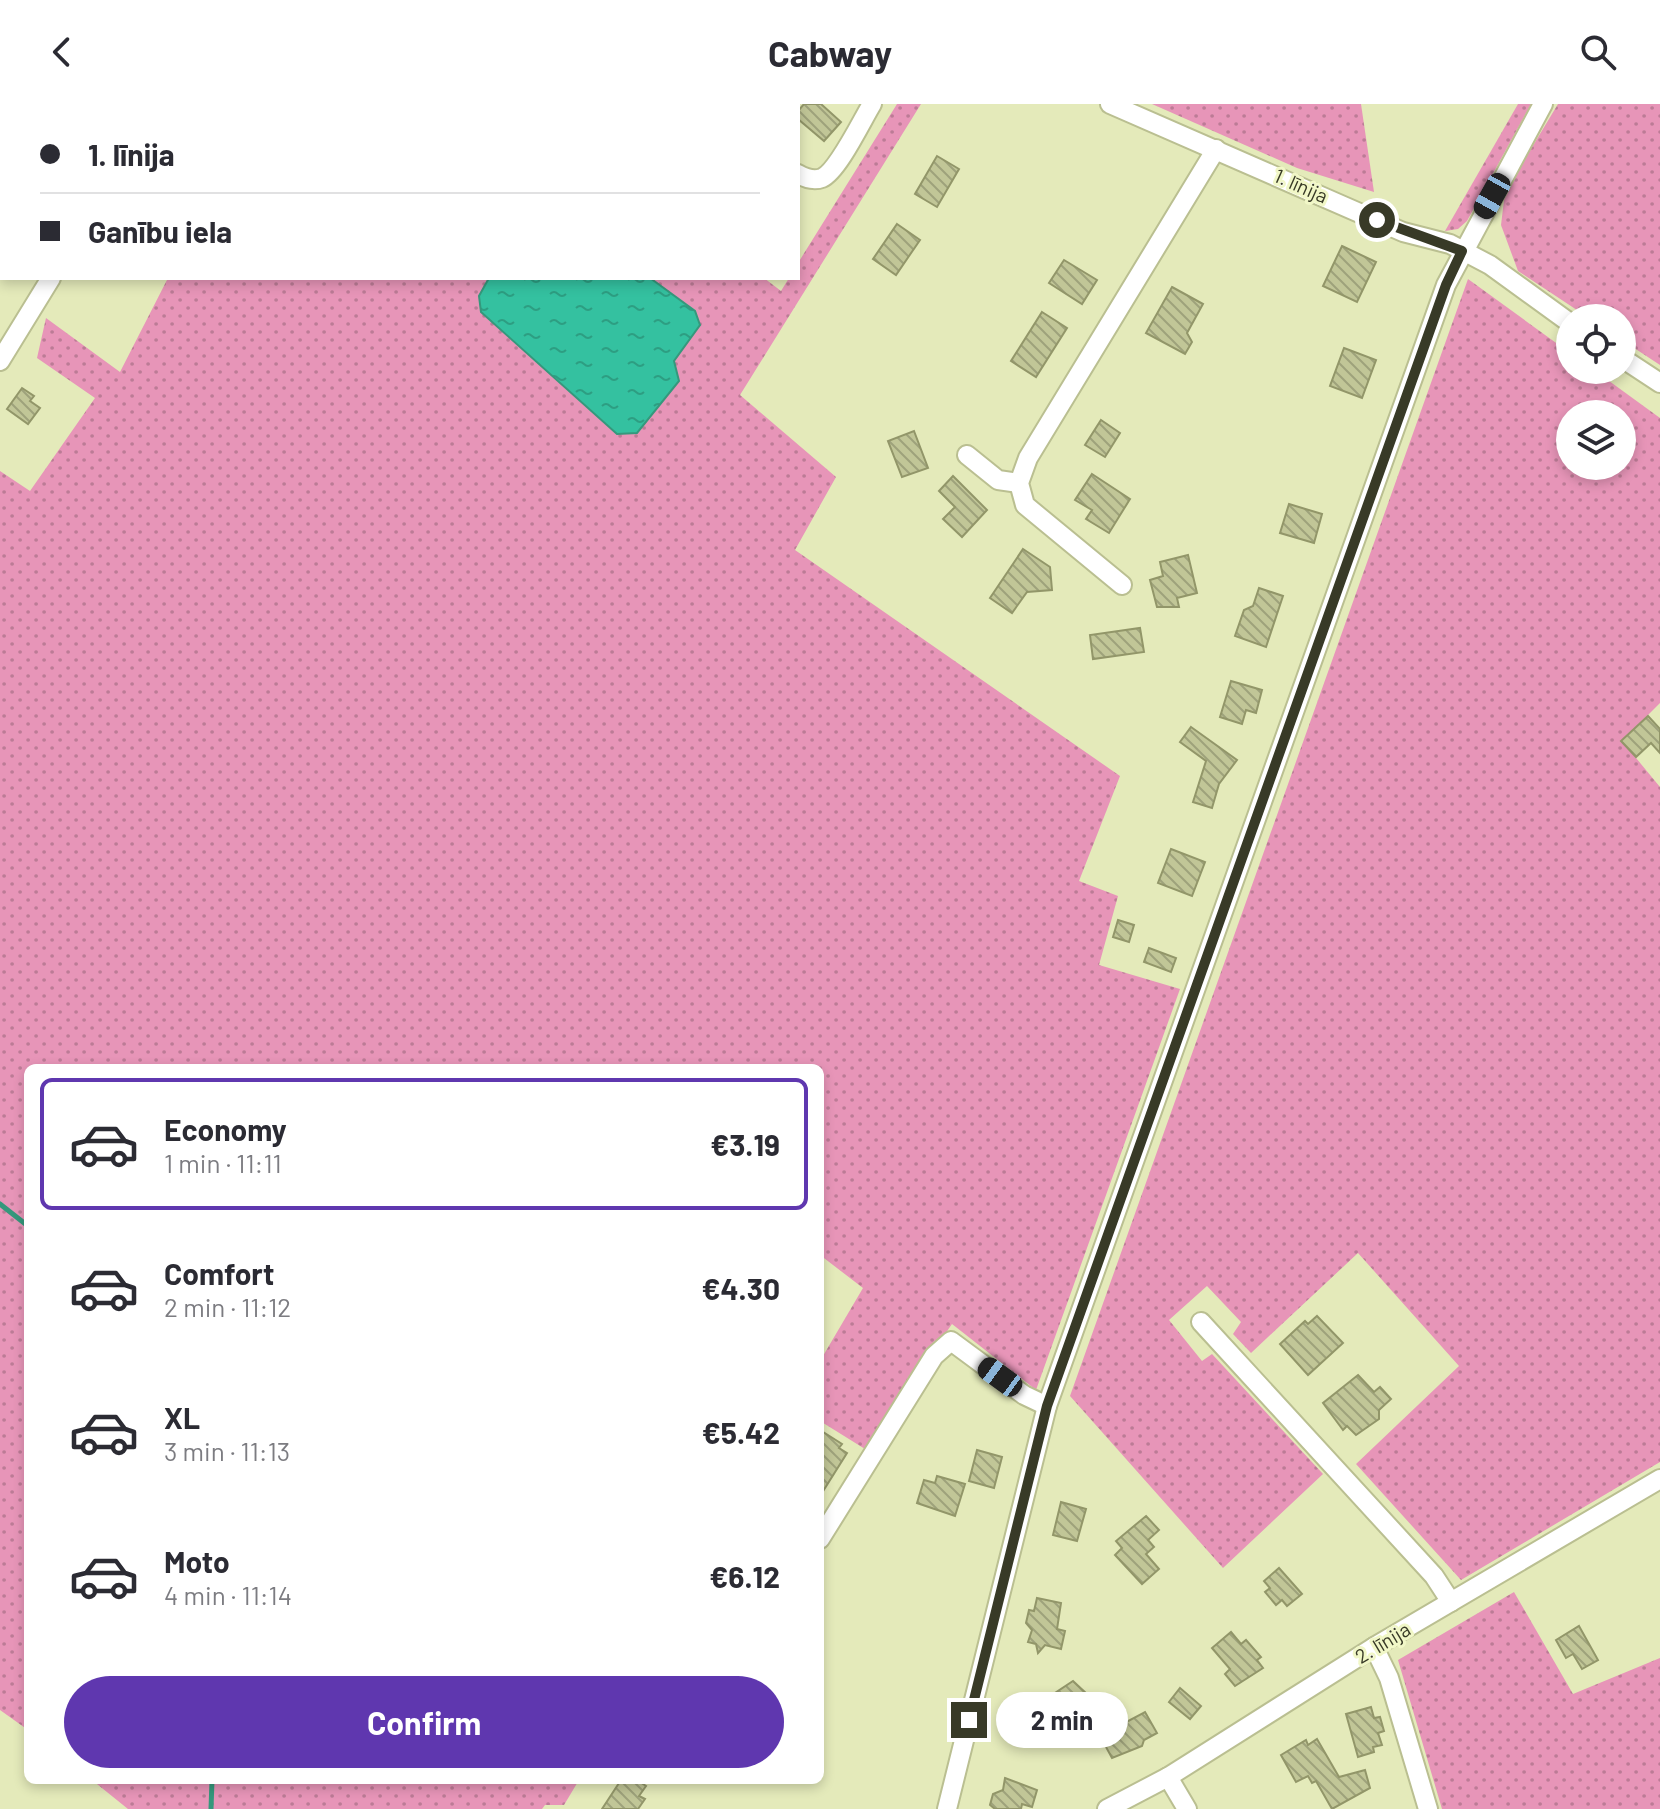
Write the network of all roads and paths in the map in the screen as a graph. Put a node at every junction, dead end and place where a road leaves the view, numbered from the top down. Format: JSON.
{"nodes":[{"id":1,"x":872,"y":104,"type":"edge"},
{"id":2,"x":1110,"y":104,"type":"edge"},
{"id":3,"x":1543,"y":104,"type":"edge"},
{"id":4,"x":1216,"y":149,"type":"junction"},
{"id":5,"x":800,"y":175,"type":"edge"},
{"id":6,"x":1462,"y":251,"type":"junction"},
{"id":7,"x":50,"y":280,"type":"edge"},
{"id":8,"x":1556,"y":313,"type":"edge"},
{"id":9,"x":0,"y":361,"type":"edge"},
{"id":10,"x":1636,"y":367,"type":"edge"},
{"id":11,"x":1660,"y":383,"type":"edge"},
{"id":12,"x":967,"y":455,"type":"dead end"},
{"id":13,"x":1019,"y":483,"type":"junction"},
{"id":14,"x":1122,"y":585,"type":"dead end"},
{"id":15,"x":1201,"y":1322,"type":"dead end"},
{"id":16,"x":1047,"y":1406,"type":"junction"},
{"id":17,"x":1659,"y":1483,"type":"edge"},
{"id":18,"x":824,"y":1533,"type":"edge"},
{"id":19,"x":1451,"y":1602,"type":"junction"},
{"id":20,"x":1374,"y":1647,"type":"junction"},
{"id":21,"x":1168,"y":1777,"type":"junction"},
{"id":22,"x":947,"y":1809,"type":"edge"},
{"id":23,"x":1107,"y":1809,"type":"edge"},
{"id":24,"x":1187,"y":1809,"type":"edge"},
{"id":25,"x":1428,"y":1809,"type":"edge"}],
"edges":[{"from":1,"to":5,"type":"street"},
{"from":2,"to":4,"type":"street","name":"1. līnija"},
{"from":3,"to":6,"type":"street"},
{"from":4,"to":6,"type":"street","name":"1. līnija"},
{"from":4,"to":13,"type":"street"},
{"from":6,"to":8,"type":"street","name":"1. līnija"},
{"from":6,"to":16,"type":"street"},
{"from":7,"to":9,"type":"street"},
{"from":10,"to":11,"type":"street"},
{"from":12,"to":13,"type":"street"},
{"from":13,"to":14,"type":"street"},
{"from":15,"to":19,"type":"street"},
{"from":16,"to":18,"type":"street"},
{"from":16,"to":22,"type":"street"},
{"from":17,"to":19,"type":"street","name":"2. līnija"},
{"from":19,"to":20,"type":"street","name":"2. līnija"},
{"from":20,"to":21,"type":"street","name":"2. līnija"},
{"from":20,"to":25,"type":"street"},
{"from":21,"to":23,"type":"street","name":"2. līnija"},
{"from":21,"to":24,"type":"street"}]}
